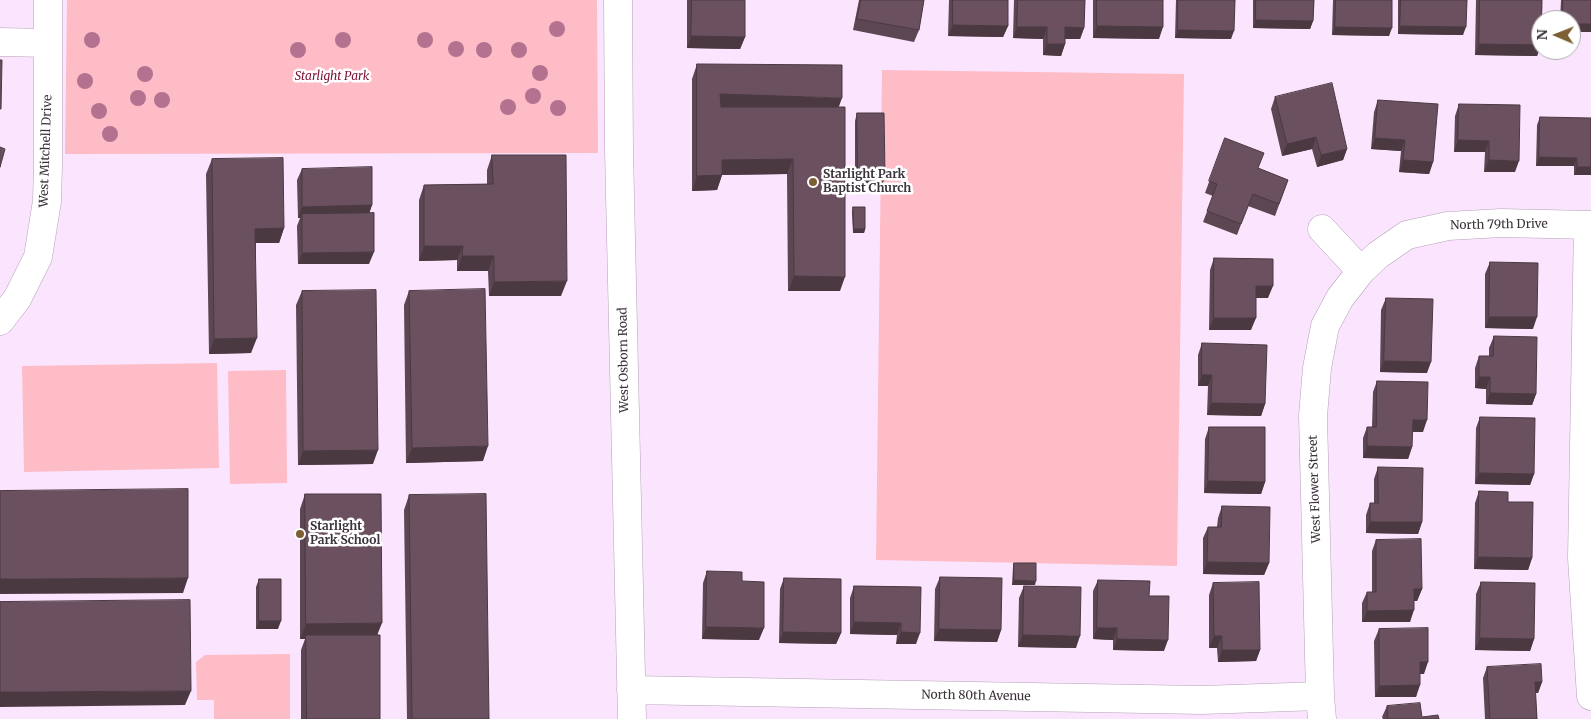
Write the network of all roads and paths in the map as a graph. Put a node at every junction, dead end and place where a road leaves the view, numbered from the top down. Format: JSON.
{"nodes":[{"id":1,"x":48,"y":0,"type":"edge"},
{"id":2,"x":618,"y":0,"type":"edge"},
{"id":3,"x":0,"y":42,"type":"edge"},
{"id":4,"x":48,"y":43,"type":"junction"},
{"id":5,"x":1590,"y":225,"type":"edge"},
{"id":6,"x":1322,"y":229,"type":"dead end"},
{"id":7,"x":1361,"y":271,"type":"junction"},
{"id":8,"x":0,"y":321,"type":"edge"},
{"id":9,"x":631,"y":690,"type":"junction"},
{"id":10,"x":1591,"y":696,"type":"edge"},
{"id":11,"x":1321,"y":708,"type":"edge"},
{"id":12,"x":632,"y":719,"type":"edge"}],
"edges":[{"from":1,"to":4,"type":"street","name":"West Mitchell Drive"},
{"from":2,"to":9,"type":"street","name":"West Osborn Road"},
{"from":3,"to":4,"type":"street"},
{"from":4,"to":8,"type":"street","name":"West Mitchell Drive"},
{"from":5,"to":7,"type":"street","name":"North 79th Drive"},
{"from":5,"to":10,"type":"street"},
{"from":6,"to":7,"type":"street"},
{"from":7,"to":11,"type":"street","name":"West Flower Street"},
{"from":9,"to":11,"type":"street","name":"North 80th Avenue"},
{"from":9,"to":12,"type":"street","name":"West Osborn Road"}]}
